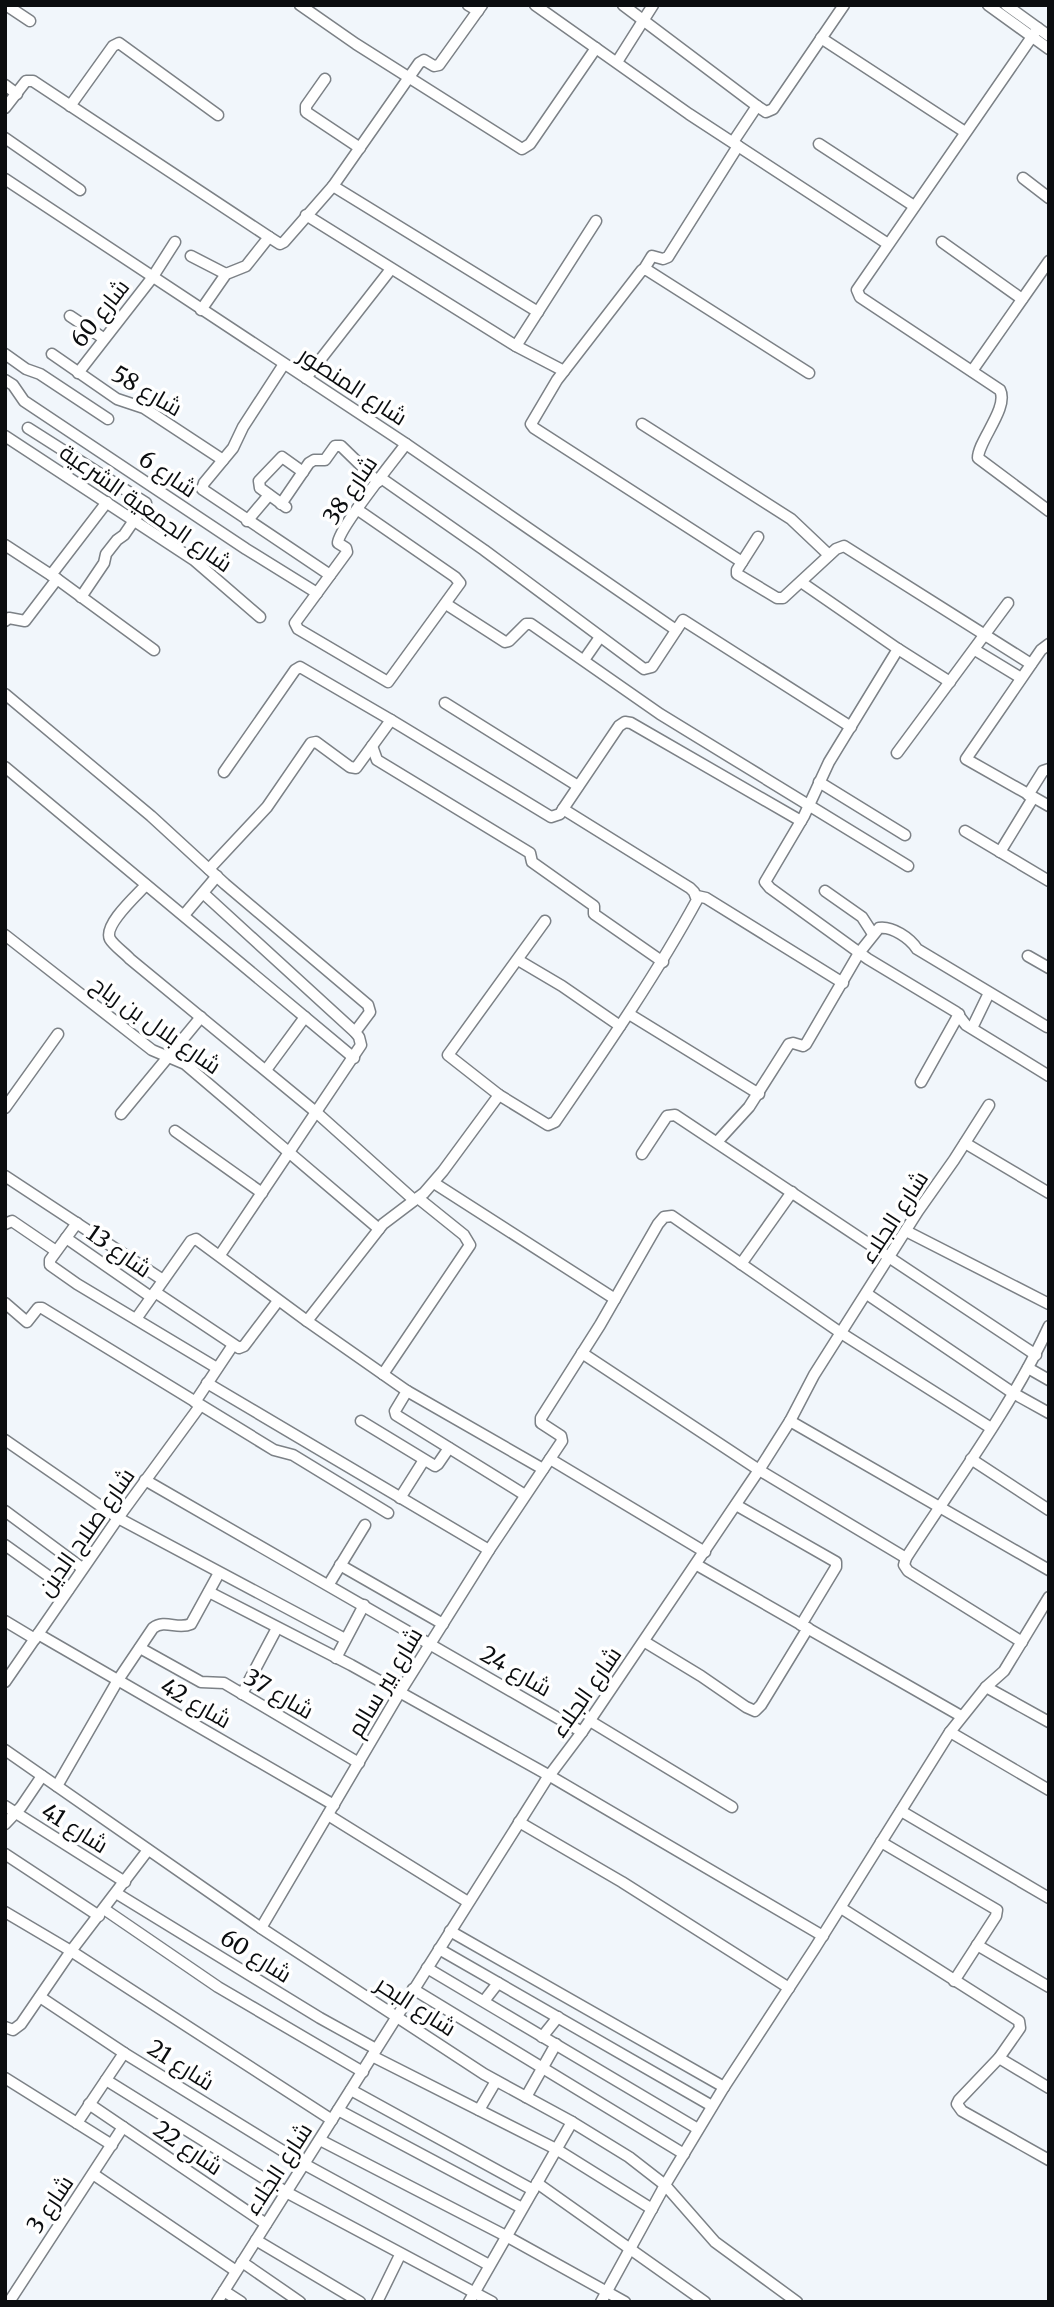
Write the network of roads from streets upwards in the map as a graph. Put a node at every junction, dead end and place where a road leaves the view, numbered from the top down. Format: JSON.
{"nodes":[{"id":1,"x":6,"y":5,"type":"edge"},
{"id":2,"x":300,"y":5,"type":"edge"},
{"id":3,"x":468,"y":5,"type":"edge"},
{"id":4,"x":535,"y":5,"type":"edge"},
{"id":5,"x":623,"y":5,"type":"edge"},
{"id":6,"x":653,"y":5,"type":"edge"},
{"id":7,"x":844,"y":5,"type":"edge"},
{"id":8,"x":988,"y":5,"type":"edge"},
{"id":9,"x":1006,"y":5,"type":"edge"},
{"id":10,"x":480,"y":8,"type":"edge"},
{"id":11,"x":643,"y":20,"type":"junction"},
{"id":12,"x":30,"y":21,"type":"dead end"},
{"id":13,"x":1035,"y":32,"type":"junction"},
{"id":14,"x":1049,"y":36,"type":"edge"},
{"id":15,"x":821,"y":38,"type":"junction"},
{"id":16,"x":596,"y":48,"type":"junction"},
{"id":17,"x":1049,"y":49,"type":"edge"},
{"id":18,"x":617,"y":62,"type":"junction"},
{"id":19,"x":409,"y":76,"type":"junction"},
{"id":20,"x":325,"y":79,"type":"dead end"},
{"id":21,"x":5,"y":85,"type":"edge"},
{"id":22,"x":17,"y":93,"type":"junction"},
{"id":23,"x":70,"y":106,"type":"junction"},
{"id":24,"x":757,"y":106,"type":"junction"},
{"id":25,"x":5,"y":108,"type":"edge"},
{"id":26,"x":218,"y":115,"type":"dead end"},
{"id":27,"x":965,"y":132,"type":"junction"},
{"id":28,"x":5,"y":138,"type":"edge"},
{"id":29,"x":736,"y":144,"type":"junction"},
{"id":30,"x":819,"y":145,"type":"dead end"},
{"id":31,"x":360,"y":148,"type":"junction"},
{"id":32,"x":1023,"y":178,"type":"dead end"},
{"id":33,"x":5,"y":179,"type":"edge"},
{"id":34,"x":333,"y":187,"type":"junction"},
{"id":35,"x":80,"y":190,"type":"dead end"},
{"id":36,"x":1049,"y":198,"type":"edge"},
{"id":37,"x":914,"y":206,"type":"junction"},
{"id":38,"x":306,"y":215,"type":"junction"},
{"id":39,"x":596,"y":221,"type":"dead end"},
{"id":40,"x":269,"y":237,"type":"junction"},
{"id":41,"x":175,"y":242,"type":"dead end"},
{"id":42,"x":942,"y":242,"type":"dead end"},
{"id":43,"x":888,"y":244,"type":"junction"},
{"id":44,"x":191,"y":256,"type":"dead end"},
{"id":45,"x":1049,"y":261,"type":"edge"},
{"id":46,"x":391,"y":269,"type":"junction"},
{"id":47,"x":644,"y":270,"type":"junction"},
{"id":48,"x":226,"y":274,"type":"junction"},
{"id":49,"x":152,"y":278,"type":"junction"},
{"id":50,"x":1023,"y":299,"type":"junction"},
{"id":51,"x":201,"y":310,"type":"junction"},
{"id":52,"x":538,"y":312,"type":"junction"},
{"id":53,"x":71,"y":316,"type":"dead end"},
{"id":54,"x":103,"y":338,"type":"junction"},
{"id":55,"x":516,"y":346,"type":"junction"},
{"id":56,"x":5,"y":354,"type":"edge"},
{"id":57,"x":52,"y":354,"type":"dead end"},
{"id":58,"x":284,"y":364,"type":"junction"},
{"id":59,"x":564,"y":371,"type":"junction"},
{"id":60,"x":972,"y":371,"type":"junction"},
{"id":61,"x":79,"y":373,"type":"junction"},
{"id":62,"x":809,"y":373,"type":"dead end"},
{"id":63,"x":306,"y":379,"type":"junction"},
{"id":64,"x":5,"y":380,"type":"edge"},
{"id":65,"x":108,"y":419,"type":"dead end"},
{"id":66,"x":642,"y":424,"type":"dead end"},
{"id":67,"x":28,"y":428,"type":"dead end"},
{"id":68,"x":5,"y":436,"type":"edge"},
{"id":69,"x":406,"y":444,"type":"junction"},
{"id":70,"x":109,"y":458,"type":"junction"},
{"id":71,"x":223,"y":460,"type":"junction"},
{"id":72,"x":303,"y":472,"type":"junction"},
{"id":73,"x":99,"y":473,"type":"junction"},
{"id":74,"x":379,"y":480,"type":"junction"},
{"id":75,"x":269,"y":495,"type":"junction"},
{"id":76,"x":107,"y":502,"type":"junction"},
{"id":77,"x":358,"y":510,"type":"junction"},
{"id":78,"x":1049,"y":511,"type":"edge"},
{"id":79,"x":135,"y":520,"type":"junction"},
{"id":80,"x":247,"y":521,"type":"junction"},
{"id":81,"x":758,"y":537,"type":"dead end"},
{"id":82,"x":5,"y":545,"type":"edge"},
{"id":83,"x":829,"y":555,"type":"junction"},
{"id":84,"x":742,"y":562,"type":"junction"},
{"id":85,"x":330,"y":575,"type":"junction"},
{"id":86,"x":54,"y":577,"type":"junction"},
{"id":87,"x":801,"y":582,"type":"junction"},
{"id":88,"x":317,"y":593,"type":"junction"},
{"id":89,"x":81,"y":597,"type":"junction"},
{"id":90,"x":1008,"y":603,"type":"dead end"},
{"id":91,"x":446,"y":604,"type":"junction"},
{"id":92,"x":260,"y":617,"type":"dead end"},
{"id":93,"x":5,"y":621,"type":"edge"},
{"id":94,"x":676,"y":630,"type":"junction"},
{"id":95,"x":985,"y":635,"type":"junction"},
{"id":96,"x":600,"y":637,"type":"junction"},
{"id":97,"x":1049,"y":644,"type":"edge"},
{"id":98,"x":898,"y":649,"type":"junction"},
{"id":99,"x":154,"y":650,"type":"dead end"},
{"id":100,"x":975,"y":650,"type":"junction"},
{"id":101,"x":584,"y":660,"type":"junction"},
{"id":102,"x":1031,"y":664,"type":"junction"},
{"id":103,"x":1021,"y":678,"type":"junction"},
{"id":104,"x":950,"y":682,"type":"junction"},
{"id":105,"x":5,"y":694,"type":"edge"},
{"id":106,"x":444,"y":704,"type":"dead end"},
{"id":107,"x":391,"y":720,"type":"junction"},
{"id":108,"x":851,"y":727,"type":"junction"},
{"id":109,"x":372,"y":746,"type":"junction"},
{"id":110,"x":897,"y":752,"type":"dead end"},
{"id":111,"x":5,"y":767,"type":"edge"},
{"id":112,"x":1049,"y":769,"type":"edge"},
{"id":113,"x":224,"y":772,"type":"dead end"},
{"id":114,"x":819,"y":782,"type":"junction"},
{"id":115,"x":578,"y":786,"type":"junction"},
{"id":116,"x":1031,"y":796,"type":"junction"},
{"id":117,"x":810,"y":804,"type":"junction"},
{"id":118,"x":1049,"y":806,"type":"edge"},
{"id":119,"x":563,"y":809,"type":"junction"},
{"id":120,"x":801,"y":821,"type":"junction"},
{"id":121,"x":965,"y":831,"type":"dead end"},
{"id":122,"x":905,"y":835,"type":"dead end"},
{"id":123,"x":1000,"y":852,"type":"junction"},
{"id":124,"x":908,"y":866,"type":"dead end"},
{"id":125,"x":213,"y":873,"type":"junction"},
{"id":126,"x":1049,"y":881,"type":"edge"},
{"id":127,"x":146,"y":885,"type":"junction"},
{"id":128,"x":825,"y":891,"type":"dead end"},
{"id":129,"x":203,"y":893,"type":"junction"},
{"id":130,"x":697,"y":896,"type":"junction"},
{"id":131,"x":184,"y":915,"type":"junction"},
{"id":132,"x":545,"y":921,"type":"dead end"},
{"id":133,"x":873,"y":933,"type":"junction"},
{"id":134,"x":5,"y":935,"type":"edge"},
{"id":135,"x":859,"y":953,"type":"junction"},
{"id":136,"x":1028,"y":956,"type":"dead end"},
{"id":137,"x":518,"y":960,"type":"junction"},
{"id":138,"x":663,"y":962,"type":"junction"},
{"id":139,"x":1049,"y":968,"type":"edge"},
{"id":140,"x":842,"y":983,"type":"junction"},
{"id":141,"x":989,"y":993,"type":"junction"},
{"id":142,"x":629,"y":1014,"type":"junction"},
{"id":143,"x":959,"y":1014,"type":"junction"},
{"id":144,"x":201,"y":1017,"type":"junction"},
{"id":145,"x":306,"y":1017,"type":"junction"},
{"id":146,"x":620,"y":1026,"type":"junction"},
{"id":147,"x":1047,"y":1027,"type":"edge"},
{"id":148,"x":972,"y":1028,"type":"junction"},
{"id":149,"x":355,"y":1032,"type":"junction"},
{"id":150,"x":58,"y":1034,"type":"dead end"},
{"id":151,"x":167,"y":1056,"type":"junction"},
{"id":152,"x":354,"y":1058,"type":"junction"},
{"id":153,"x":266,"y":1070,"type":"junction"},
{"id":154,"x":1049,"y":1076,"type":"edge"},
{"id":155,"x":921,"y":1082,"type":"dead end"},
{"id":156,"x":759,"y":1094,"type":"junction"},
{"id":157,"x":499,"y":1095,"type":"junction"},
{"id":158,"x":989,"y":1105,"type":"dead end"},
{"id":159,"x":5,"y":1108,"type":"edge"},
{"id":160,"x":317,"y":1113,"type":"junction"},
{"id":161,"x":121,"y":1114,"type":"dead end"},
{"id":162,"x":175,"y":1131,"type":"dead end"},
{"id":163,"x":717,"y":1142,"type":"junction"},
{"id":164,"x":965,"y":1143,"type":"junction"},
{"id":165,"x":289,"y":1154,"type":"junction"},
{"id":166,"x":642,"y":1154,"type":"dead end"},
{"id":167,"x":5,"y":1176,"type":"edge"},
{"id":168,"x":434,"y":1183,"type":"junction"},
{"id":169,"x":792,"y":1192,"type":"junction"},
{"id":170,"x":1049,"y":1193,"type":"edge"},
{"id":171,"x":262,"y":1194,"type":"junction"},
{"id":172,"x":416,"y":1199,"type":"junction"},
{"id":173,"x":77,"y":1223,"type":"junction"},
{"id":174,"x":5,"y":1224,"type":"edge"},
{"id":175,"x":379,"y":1229,"type":"junction"},
{"id":176,"x":906,"y":1231,"type":"junction"},
{"id":177,"x":66,"y":1238,"type":"junction"},
{"id":178,"x":56,"y":1251,"type":"junction"},
{"id":179,"x":220,"y":1255,"type":"junction"},
{"id":180,"x":890,"y":1257,"type":"junction"},
{"id":181,"x":741,"y":1264,"type":"junction"},
{"id":182,"x":163,"y":1280,"type":"junction"},
{"id":183,"x":153,"y":1294,"type":"junction"},
{"id":184,"x":867,"y":1294,"type":"junction"},
{"id":185,"x":615,"y":1299,"type":"junction"},
{"id":186,"x":278,"y":1300,"type":"junction"},
{"id":187,"x":1049,"y":1304,"type":"edge"},
{"id":188,"x":6,"y":1306,"type":"edge"},
{"id":189,"x":136,"y":1319,"type":"junction"},
{"id":190,"x":307,"y":1321,"type":"junction"},
{"id":191,"x":1049,"y":1326,"type":"edge"},
{"id":192,"x":841,"y":1333,"type":"junction"},
{"id":193,"x":233,"y":1345,"type":"junction"},
{"id":194,"x":582,"y":1353,"type":"junction"},
{"id":195,"x":1036,"y":1354,"type":"junction"},
{"id":196,"x":217,"y":1368,"type":"junction"},
{"id":197,"x":1028,"y":1368,"type":"junction"},
{"id":198,"x":383,"y":1374,"type":"junction"},
{"id":199,"x":1049,"y":1380,"type":"edge"},
{"id":200,"x":207,"y":1383,"type":"junction"},
{"id":201,"x":407,"y":1391,"type":"junction"},
{"id":202,"x":1013,"y":1393,"type":"junction"},
{"id":203,"x":197,"y":1404,"type":"junction"},
{"id":204,"x":1049,"y":1413,"type":"edge"},
{"id":205,"x":361,"y":1421,"type":"dead end"},
{"id":206,"x":790,"y":1421,"type":"junction"},
{"id":207,"x":991,"y":1428,"type":"junction"},
{"id":208,"x":5,"y":1440,"type":"edge"},
{"id":209,"x":449,"y":1448,"type":"junction"},
{"id":210,"x":550,"y":1459,"type":"junction"},
{"id":211,"x":971,"y":1459,"type":"junction"},
{"id":212,"x":424,"y":1460,"type":"junction"},
{"id":213,"x":543,"y":1469,"type":"junction"},
{"id":214,"x":759,"y":1470,"type":"junction"},
{"id":215,"x":145,"y":1480,"type":"junction"},
{"id":216,"x":525,"y":1495,"type":"junction"},
{"id":217,"x":400,"y":1498,"type":"junction"},
{"id":218,"x":736,"y":1505,"type":"junction"},
{"id":219,"x":939,"y":1507,"type":"junction"},
{"id":220,"x":1049,"y":1510,"type":"edge"},
{"id":221,"x":5,"y":1511,"type":"edge"},
{"id":222,"x":387,"y":1513,"type":"dead end"},
{"id":223,"x":118,"y":1518,"type":"junction"},
{"id":224,"x":365,"y":1525,"type":"dead end"},
{"id":225,"x":5,"y":1545,"type":"edge"},
{"id":226,"x":489,"y":1550,"type":"junction"},
{"id":227,"x":705,"y":1552,"type":"junction"},
{"id":228,"x":906,"y":1558,"type":"junction"},
{"id":229,"x":697,"y":1564,"type":"junction"},
{"id":230,"x":340,"y":1565,"type":"junction"},
{"id":231,"x":82,"y":1568,"type":"junction"},
{"id":232,"x":1049,"y":1570,"type":"edge"},
{"id":233,"x":219,"y":1573,"type":"junction"},
{"id":234,"x":329,"y":1584,"type":"junction"},
{"id":235,"x":68,"y":1590,"type":"junction"},
{"id":236,"x":209,"y":1592,"type":"junction"},
{"id":237,"x":1049,"y":1597,"type":"edge"},
{"id":238,"x":364,"y":1605,"type":"junction"},
{"id":239,"x":5,"y":1621,"type":"edge"},
{"id":240,"x":443,"y":1624,"type":"junction"},
{"id":241,"x":804,"y":1627,"type":"junction"},
{"id":242,"x":277,"y":1628,"type":"junction"},
{"id":243,"x":36,"y":1636,"type":"junction"},
{"id":244,"x":345,"y":1639,"type":"junction"},
{"id":245,"x":645,"y":1642,"type":"junction"},
{"id":246,"x":1022,"y":1642,"type":"junction"},
{"id":247,"x":431,"y":1643,"type":"junction"},
{"id":248,"x":141,"y":1648,"type":"junction"},
{"id":249,"x":336,"y":1658,"type":"junction"},
{"id":250,"x":118,"y":1680,"type":"junction"},
{"id":251,"x":5,"y":1682,"type":"edge"},
{"id":252,"x":986,"y":1687,"type":"junction"},
{"id":253,"x":400,"y":1692,"type":"junction"},
{"id":254,"x":242,"y":1694,"type":"junction"},
{"id":255,"x":961,"y":1716,"type":"junction"},
{"id":256,"x":590,"y":1721,"type":"junction"},
{"id":257,"x":1049,"y":1722,"type":"edge"},
{"id":258,"x":582,"y":1732,"type":"junction"},
{"id":259,"x":950,"y":1732,"type":"junction"},
{"id":260,"x":5,"y":1750,"type":"edge"},
{"id":261,"x":359,"y":1763,"type":"junction"},
{"id":262,"x":42,"y":1776,"type":"junction"},
{"id":263,"x":550,"y":1776,"type":"junction"},
{"id":264,"x":57,"y":1786,"type":"junction"},
{"id":265,"x":1049,"y":1790,"type":"edge"},
{"id":266,"x":5,"y":1806,"type":"edge"},
{"id":267,"x":732,"y":1808,"type":"dead end"},
{"id":268,"x":331,"y":1810,"type":"junction"},
{"id":269,"x":901,"y":1811,"type":"junction"},
{"id":270,"x":16,"y":1813,"type":"junction"},
{"id":271,"x":519,"y":1822,"type":"junction"},
{"id":272,"x":5,"y":1824,"type":"edge"},
{"id":273,"x":881,"y":1842,"type":"junction"},
{"id":274,"x":148,"y":1850,"type":"junction"},
{"id":275,"x":5,"y":1854,"type":"edge"},
{"id":276,"x":125,"y":1882,"type":"junction"},
{"id":277,"x":116,"y":1893,"type":"junction"},
{"id":278,"x":1049,"y":1898,"type":"edge"},
{"id":279,"x":468,"y":1902,"type":"junction"},
{"id":280,"x":841,"y":1908,"type":"junction"},
{"id":281,"x":5,"y":1912,"type":"edge"},
{"id":282,"x":102,"y":1913,"type":"junction"},
{"id":283,"x":261,"y":1928,"type":"junction"},
{"id":284,"x":450,"y":1931,"type":"junction"},
{"id":285,"x":823,"y":1936,"type":"junction"},
{"id":286,"x":977,"y":1945,"type":"junction"},
{"id":287,"x":439,"y":1950,"type":"junction"},
{"id":288,"x":71,"y":1951,"type":"junction"},
{"id":289,"x":427,"y":1968,"type":"junction"},
{"id":290,"x":954,"y":1981,"type":"junction"},
{"id":291,"x":498,"y":1983,"type":"junction"},
{"id":292,"x":1049,"y":1986,"type":"edge"},
{"id":293,"x":789,"y":1988,"type":"junction"},
{"id":294,"x":414,"y":1989,"type":"junction"},
{"id":295,"x":40,"y":1997,"type":"junction"},
{"id":296,"x":484,"y":2001,"type":"junction"},
{"id":297,"x":396,"y":2015,"type":"junction"},
{"id":298,"x":558,"y":2017,"type":"junction"},
{"id":299,"x":5,"y":2027,"type":"edge"},
{"id":300,"x":542,"y":2037,"type":"junction"},
{"id":301,"x":556,"y":2045,"type":"junction"},
{"id":302,"x":374,"y":2052,"type":"junction"},
{"id":303,"x":124,"y":2053,"type":"junction"},
{"id":304,"x":999,"y":2058,"type":"junction"},
{"id":305,"x":543,"y":2069,"type":"junction"},
{"id":306,"x":363,"y":2071,"type":"junction"},
{"id":307,"x":5,"y":2078,"type":"edge"},
{"id":308,"x":106,"y":2080,"type":"junction"},
{"id":309,"x":496,"y":2081,"type":"junction"},
{"id":310,"x":724,"y":2087,"type":"junction"},
{"id":311,"x":1049,"y":2088,"type":"edge"},
{"id":312,"x":351,"y":2090,"type":"junction"},
{"id":313,"x":526,"y":2097,"type":"junction"},
{"id":314,"x":89,"y":2104,"type":"junction"},
{"id":315,"x":712,"y":2106,"type":"junction"},
{"id":316,"x":338,"y":2110,"type":"junction"},
{"id":317,"x":479,"y":2110,"type":"junction"},
{"id":318,"x":332,"y":2120,"type":"junction"},
{"id":319,"x":572,"y":2122,"type":"junction"},
{"id":320,"x":77,"y":2123,"type":"junction"},
{"id":321,"x":123,"y":2127,"type":"junction"},
{"id":322,"x":698,"y":2129,"type":"junction"},
{"id":323,"x":320,"y":2140,"type":"junction"},
{"id":324,"x":112,"y":2146,"type":"junction"},
{"id":325,"x":556,"y":2150,"type":"junction"},
{"id":326,"x":684,"y":2154,"type":"junction"},
{"id":327,"x":1049,"y":2160,"type":"edge"},
{"id":328,"x":304,"y":2164,"type":"junction"},
{"id":329,"x":93,"y":2175,"type":"junction"},
{"id":330,"x":665,"y":2185,"type":"junction"},
{"id":331,"x":535,"y":2187,"type":"junction"},
{"id":332,"x":286,"y":2192,"type":"junction"},
{"id":333,"x":522,"y":2208,"type":"junction"},
{"id":334,"x":652,"y":2209,"type":"junction"},
{"id":335,"x":266,"y":2224,"type":"junction"},
{"id":336,"x":506,"y":2236,"type":"junction"},
{"id":337,"x":256,"y":2240,"type":"junction"},
{"id":338,"x":630,"y":2249,"type":"junction"},
{"id":339,"x":400,"y":2255,"type":"junction"},
{"id":340,"x":489,"y":2265,"type":"junction"},
{"id":341,"x":239,"y":2266,"type":"junction"},
{"id":342,"x":224,"y":2291,"type":"junction"},
{"id":343,"x":607,"y":2291,"type":"junction"},
{"id":344,"x":472,"y":2297,"type":"edge"},
{"id":345,"x":9,"y":2302,"type":"edge"},
{"id":346,"x":217,"y":2302,"type":"edge"},
{"id":347,"x":241,"y":2302,"type":"edge"},
{"id":348,"x":300,"y":2302,"type":"edge"},
{"id":349,"x":360,"y":2302,"type":"edge"},
{"id":350,"x":377,"y":2302,"type":"edge"},
{"id":351,"x":492,"y":2302,"type":"edge"},
{"id":352,"x":601,"y":2302,"type":"edge"},
{"id":353,"x":625,"y":2302,"type":"edge"},
{"id":354,"x":705,"y":2302,"type":"edge"},
{"id":355,"x":797,"y":2302,"type":"edge"}],
"edges":[{"from":1,"to":12,"type":"street"},
{"from":2,"to":19,"type":"street"},
{"from":3,"to":10,"type":"street"},
{"from":4,"to":16,"type":"street"},
{"from":5,"to":11,"type":"street"},
{"from":6,"to":11,"type":"street"},
{"from":7,"to":15,"type":"street"},
{"from":8,"to":13,"type":"street"},
{"from":9,"to":13,"type":"street"},
{"from":10,"to":19,"type":"street"},
{"from":11,"to":18,"type":"street"},
{"from":11,"to":24,"type":"street"},
{"from":13,"to":14,"type":"street"},
{"from":13,"to":17,"type":"street"},
{"from":13,"to":27,"type":"street"},
{"from":15,"to":24,"type":"street"},
{"from":15,"to":27,"type":"street"},
{"from":16,"to":18,"type":"street"},
{"from":16,"to":19,"type":"street"},
{"from":18,"to":29,"type":"street"},
{"from":19,"to":31,"type":"street"},
{"from":20,"to":31,"type":"street"},
{"from":21,"to":22,"type":"street"},
{"from":22,"to":23,"type":"street"},
{"from":22,"to":25,"type":"street"},
{"from":23,"to":26,"type":"street"},
{"from":23,"to":40,"type":"street"},
{"from":24,"to":29,"type":"street"},
{"from":27,"to":37,"type":"street"},
{"from":28,"to":35,"type":"street"},
{"from":29,"to":43,"type":"street"},
{"from":29,"to":47,"type":"street"},
{"from":30,"to":37,"type":"street"},
{"from":31,"to":34,"type":"street"},
{"from":32,"to":36,"type":"street"},
{"from":33,"to":49,"type":"street","name":"شارع المنصور"},
{"from":34,"to":38,"type":"street"},
{"from":34,"to":52,"type":"street"},
{"from":37,"to":43,"type":"street"},
{"from":38,"to":40,"type":"street"},
{"from":38,"to":46,"type":"street"},
{"from":39,"to":52,"type":"street"},
{"from":40,"to":48,"type":"street"},
{"from":41,"to":49,"type":"street","name":"شارع 60"},
{"from":42,"to":50,"type":"street"},
{"from":43,"to":60,"type":"street"},
{"from":44,"to":48,"type":"street"},
{"from":45,"to":50,"type":"street"},
{"from":46,"to":55,"type":"street"},
{"from":46,"to":63,"type":"street"},
{"from":47,"to":59,"type":"street"},
{"from":47,"to":62,"type":"street"},
{"from":48,"to":51,"type":"street"},
{"from":49,"to":51,"type":"street","name":"شارع المنصور"},
{"from":49,"to":54,"type":"street","name":"شارع 60"},
{"from":50,"to":60,"type":"street"},
{"from":51,"to":58,"type":"street","name":"شارع المنصور"},
{"from":52,"to":55,"type":"street"},
{"from":53,"to":54,"type":"street"},
{"from":54,"to":61,"type":"street","name":"شارع 60"},
{"from":55,"to":59,"type":"street"},
{"from":56,"to":65,"type":"street"},
{"from":57,"to":61,"type":"street","name":"شارع 58"},
{"from":58,"to":63,"type":"street","name":"شارع المنصور"},
{"from":58,"to":71,"type":"street"},
{"from":59,"to":84,"type":"street"},
{"from":60,"to":78,"type":"street"},
{"from":61,"to":71,"type":"street","name":"شارع 58"},
{"from":63,"to":69,"type":"street","name":"شارع المنصور"},
{"from":64,"to":70,"type":"street","name":"شارع 6"},
{"from":66,"to":83,"type":"street"},
{"from":67,"to":73,"type":"street"},
{"from":68,"to":76,"type":"street","name":"شارع الجمعية الشرعية"},
{"from":69,"to":74,"type":"street","name":"شارع 38"},
{"from":69,"to":94,"type":"street","name":"شارع المنصور"},
{"from":70,"to":73,"type":"street"},
{"from":70,"to":88,"type":"street","name":"شارع 6"},
{"from":71,"to":80,"type":"street"},
{"from":72,"to":74,"type":"street"},
{"from":72,"to":75,"type":"street"},
{"from":72,"to":75,"type":"street"},
{"from":73,"to":79,"type":"street"},
{"from":74,"to":77,"type":"street","name":"شارع 38"},
{"from":74,"to":96,"type":"street"},
{"from":75,"to":80,"type":"street"},
{"from":76,"to":79,"type":"street","name":"شارع الجمعية الشرعية"},
{"from":76,"to":86,"type":"street"},
{"from":77,"to":85,"type":"street","name":"شارع 38"},
{"from":77,"to":91,"type":"street"},
{"from":79,"to":89,"type":"street"},
{"from":79,"to":92,"type":"street","name":"شارع الجمعية الشرعية"},
{"from":80,"to":85,"type":"street"},
{"from":81,"to":84,"type":"street"},
{"from":82,"to":86,"type":"street"},
{"from":83,"to":87,"type":"street"},
{"from":83,"to":95,"type":"street"},
{"from":84,"to":87,"type":"street"},
{"from":85,"to":88,"type":"street","name":"شارع 38"},
{"from":86,"to":89,"type":"street"},
{"from":86,"to":93,"type":"street"},
{"from":87,"to":98,"type":"street"},
{"from":88,"to":91,"type":"street","name":"شارع 38"},
{"from":89,"to":99,"type":"street"},
{"from":90,"to":95,"type":"street"},
{"from":91,"to":101,"type":"street"},
{"from":94,"to":96,"type":"street"},
{"from":94,"to":108,"type":"street"},
{"from":95,"to":100,"type":"street"},
{"from":95,"to":102,"type":"street"},
{"from":96,"to":101,"type":"street"},
{"from":97,"to":102,"type":"street"},
{"from":98,"to":104,"type":"street"},
{"from":98,"to":108,"type":"street"},
{"from":100,"to":103,"type":"street"},
{"from":100,"to":104,"type":"street"},
{"from":101,"to":117,"type":"street"},
{"from":102,"to":103,"type":"street"},
{"from":103,"to":116,"type":"street"},
{"from":104,"to":110,"type":"street"},
{"from":105,"to":125,"type":"street"},
{"from":106,"to":115,"type":"street"},
{"from":107,"to":109,"type":"street"},
{"from":107,"to":113,"type":"street"},
{"from":107,"to":119,"type":"street"},
{"from":108,"to":114,"type":"street"},
{"from":109,"to":125,"type":"street"},
{"from":109,"to":138,"type":"street"},
{"from":111,"to":127,"type":"street"},
{"from":112,"to":116,"type":"street"},
{"from":114,"to":117,"type":"street"},
{"from":114,"to":122,"type":"street"},
{"from":115,"to":119,"type":"street"},
{"from":115,"to":120,"type":"street"},
{"from":116,"to":118,"type":"street"},
{"from":116,"to":123,"type":"street"},
{"from":117,"to":120,"type":"street"},
{"from":117,"to":124,"type":"street"},
{"from":119,"to":130,"type":"street"},
{"from":120,"to":135,"type":"street"},
{"from":121,"to":123,"type":"street"},
{"from":123,"to":126,"type":"street"},
{"from":125,"to":129,"type":"street"},
{"from":125,"to":149,"type":"street"},
{"from":127,"to":131,"type":"street"},
{"from":127,"to":144,"type":"street"},
{"from":128,"to":133,"type":"street"},
{"from":129,"to":131,"type":"street"},
{"from":129,"to":149,"type":"street"},
{"from":130,"to":138,"type":"street"},
{"from":130,"to":140,"type":"street"},
{"from":131,"to":145,"type":"street"},
{"from":132,"to":137,"type":"street"},
{"from":133,"to":135,"type":"street"},
{"from":133,"to":141,"type":"street"},
{"from":134,"to":151,"type":"street","name":"شارع بلال بن رباح"},
{"from":135,"to":140,"type":"street"},
{"from":135,"to":143,"type":"street"},
{"from":136,"to":139,"type":"street"},
{"from":137,"to":146,"type":"street"},
{"from":137,"to":157,"type":"street"},
{"from":138,"to":142,"type":"street"},
{"from":140,"to":156,"type":"street"},
{"from":141,"to":147,"type":"street"},
{"from":141,"to":148,"type":"street"},
{"from":142,"to":146,"type":"street"},
{"from":142,"to":156,"type":"street"},
{"from":143,"to":148,"type":"street"},
{"from":143,"to":155,"type":"street"},
{"from":144,"to":151,"type":"street"},
{"from":144,"to":153,"type":"street"},
{"from":145,"to":152,"type":"street"},
{"from":145,"to":153,"type":"street"},
{"from":146,"to":157,"type":"street"},
{"from":148,"to":154,"type":"street"},
{"from":149,"to":152,"type":"street"},
{"from":150,"to":159,"type":"street"},
{"from":151,"to":161,"type":"street"},
{"from":151,"to":165,"type":"street","name":"شارع بلال بن رباح"},
{"from":152,"to":160,"type":"street"},
{"from":153,"to":160,"type":"street"},
{"from":156,"to":163,"type":"street"},
{"from":157,"to":168,"type":"street"},
{"from":158,"to":164,"type":"street","name":"شارع الجلاء"},
{"from":160,"to":165,"type":"street"},
{"from":160,"to":172,"type":"street"},
{"from":162,"to":171,"type":"street"},
{"from":163,"to":166,"type":"street"},
{"from":163,"to":169,"type":"street"},
{"from":164,"to":170,"type":"street"},
{"from":164,"to":176,"type":"street","name":"شارع الجلاء"},
{"from":165,"to":171,"type":"street"},
{"from":165,"to":175,"type":"street","name":"شارع بلال بن رباح"},
{"from":167,"to":173,"type":"street"},
{"from":168,"to":172,"type":"street"},
{"from":168,"to":185,"type":"street"},
{"from":169,"to":180,"type":"street"},
{"from":169,"to":181,"type":"street"},
{"from":171,"to":179,"type":"street"},
{"from":172,"to":175,"type":"street"},
{"from":172,"to":198,"type":"street"},
{"from":173,"to":177,"type":"street"},
{"from":173,"to":182,"type":"street"},
{"from":174,"to":178,"type":"street"},
{"from":175,"to":190,"type":"street"},
{"from":176,"to":180,"type":"street","name":"شارع الجلاء"},
{"from":176,"to":187,"type":"street"},
{"from":177,"to":178,"type":"street"},
{"from":177,"to":183,"type":"street","name":"شارع 13"},
{"from":178,"to":189,"type":"street"},
{"from":179,"to":182,"type":"street"},
{"from":179,"to":186,"type":"street"},
{"from":180,"to":184,"type":"street","name":"شارع الجلاء"},
{"from":180,"to":195,"type":"street"},
{"from":181,"to":185,"type":"street"},
{"from":181,"to":192,"type":"street"},
{"from":182,"to":183,"type":"street"},
{"from":183,"to":189,"type":"street"},
{"from":183,"to":193,"type":"street","name":"شارع 13"},
{"from":184,"to":192,"type":"street","name":"شارع الجلاء"},
{"from":184,"to":202,"type":"street"},
{"from":185,"to":194,"type":"street"},
{"from":186,"to":190,"type":"street"},
{"from":186,"to":193,"type":"street","name":"شارع صلاح الدين"},
{"from":188,"to":203,"type":"street"},
{"from":189,"to":196,"type":"street"},
{"from":190,"to":198,"type":"street"},
{"from":191,"to":195,"type":"street"},
{"from":192,"to":206,"type":"street","name":"شارع الجلاء"},
{"from":192,"to":207,"type":"street"},
{"from":193,"to":196,"type":"street","name":"شارع صلاح الدين"},
{"from":194,"to":210,"type":"street"},
{"from":194,"to":214,"type":"street"},
{"from":195,"to":197,"type":"street"},
{"from":196,"to":200,"type":"street","name":"شارع صلاح الدين"},
{"from":197,"to":199,"type":"street"},
{"from":197,"to":202,"type":"street"},
{"from":198,"to":201,"type":"street"},
{"from":200,"to":203,"type":"street","name":"شارع صلاح الدين"},
{"from":200,"to":217,"type":"street"},
{"from":201,"to":209,"type":"street"},
{"from":201,"to":213,"type":"street"},
{"from":202,"to":204,"type":"street"},
{"from":202,"to":207,"type":"street"},
{"from":203,"to":215,"type":"street","name":"شارع صلاح الدين"},
{"from":203,"to":222,"type":"street"},
{"from":205,"to":212,"type":"street"},
{"from":206,"to":214,"type":"street","name":"شارع الجلاء"},
{"from":206,"to":219,"type":"street"},
{"from":207,"to":211,"type":"street"},
{"from":208,"to":223,"type":"street"},
{"from":209,"to":212,"type":"street"},
{"from":209,"to":216,"type":"street"},
{"from":210,"to":213,"type":"street","name":"شارع بير سالم"},
{"from":210,"to":227,"type":"street"},
{"from":211,"to":219,"type":"street"},
{"from":211,"to":220,"type":"street"},
{"from":212,"to":217,"type":"street"},
{"from":213,"to":216,"type":"street","name":"شارع بير سالم"},
{"from":214,"to":218,"type":"street","name":"شارع الجلاء"},
{"from":214,"to":228,"type":"street"},
{"from":215,"to":223,"type":"street","name":"شارع صلاح الدين"},
{"from":215,"to":234,"type":"street","name":"شارع 24"},
{"from":216,"to":226,"type":"street","name":"شارع بير سالم"},
{"from":217,"to":226,"type":"street"},
{"from":218,"to":227,"type":"street","name":"شارع الجلاء"},
{"from":218,"to":241,"type":"street"},
{"from":219,"to":228,"type":"street"},
{"from":219,"to":232,"type":"street"},
{"from":221,"to":231,"type":"street"},
{"from":223,"to":231,"type":"street","name":"شارع صلاح الدين"},
{"from":223,"to":233,"type":"street"},
{"from":224,"to":230,"type":"street"},
{"from":225,"to":235,"type":"street"},
{"from":226,"to":240,"type":"street","name":"شارع بير سالم"},
{"from":227,"to":229,"type":"street","name":"شارع الجلاء"},
{"from":228,"to":246,"type":"street"},
{"from":229,"to":241,"type":"street"},
{"from":229,"to":245,"type":"street","name":"شارع الجلاء"},
{"from":230,"to":234,"type":"street"},
{"from":230,"to":240,"type":"street"},
{"from":231,"to":235,"type":"street","name":"شارع صلاح الدين"},
{"from":233,"to":236,"type":"street"},
{"from":233,"to":244,"type":"street"},
{"from":234,"to":238,"type":"street","name":"شارع 24"},
{"from":235,"to":243,"type":"street","name":"شارع صلاح الدين"},
{"from":236,"to":242,"type":"street"},
{"from":236,"to":248,"type":"street"},
{"from":237,"to":246,"type":"street"},
{"from":238,"to":244,"type":"street"},
{"from":238,"to":247,"type":"street","name":"شارع 24"},
{"from":239,"to":243,"type":"street","name":"شارع 42"},
{"from":240,"to":247,"type":"street","name":"شارع بير سالم"},
{"from":241,"to":245,"type":"street"},
{"from":241,"to":255,"type":"street"},
{"from":242,"to":249,"type":"street"},
{"from":242,"to":254,"type":"street"},
{"from":243,"to":250,"type":"street","name":"شارع 42"},
{"from":243,"to":251,"type":"street","name":"شارع صلاح الدين"},
{"from":244,"to":249,"type":"street"},
{"from":245,"to":256,"type":"street","name":"شارع الجلاء"},
{"from":246,"to":252,"type":"street"},
{"from":247,"to":253,"type":"street","name":"شارع بير سالم"},
{"from":247,"to":258,"type":"street","name":"شارع 24"},
{"from":248,"to":250,"type":"street"},
{"from":248,"to":254,"type":"street","name":"شارع 37"},
{"from":249,"to":253,"type":"street"},
{"from":250,"to":264,"type":"street"},
{"from":250,"to":268,"type":"street","name":"شارع 42"},
{"from":252,"to":255,"type":"street"},
{"from":252,"to":257,"type":"street"},
{"from":253,"to":261,"type":"street","name":"شارع بير سالم"},
{"from":253,"to":263,"type":"street"},
{"from":254,"to":261,"type":"street","name":"شارع 37"},
{"from":255,"to":259,"type":"street"},
{"from":256,"to":258,"type":"street","name":"شارع الجلاء"},
{"from":256,"to":267,"type":"street"},
{"from":258,"to":263,"type":"street","name":"شارع الجلاء"},
{"from":259,"to":265,"type":"street"},
{"from":259,"to":269,"type":"street"},
{"from":260,"to":262,"type":"street","name":"شارع البحر"},
{"from":261,"to":268,"type":"street","name":"شارع بير سالم"},
{"from":262,"to":264,"type":"street","name":"شارع البحر"},
{"from":262,"to":270,"type":"street"},
{"from":263,"to":271,"type":"street","name":"شارع الجلاء"},
{"from":263,"to":285,"type":"street"},
{"from":264,"to":274,"type":"street","name":"شارع البحر"},
{"from":266,"to":270,"type":"street","name":"شارع 41"},
{"from":268,"to":279,"type":"street","name":"شارع 42"},
{"from":268,"to":283,"type":"street","name":"شارع بير سالم"},
{"from":269,"to":273,"type":"street"},
{"from":269,"to":278,"type":"street"},
{"from":270,"to":272,"type":"street"},
{"from":270,"to":276,"type":"street","name":"شارع 41"},
{"from":271,"to":279,"type":"street","name":"شارع الجلاء"},
{"from":271,"to":293,"type":"street"},
{"from":273,"to":280,"type":"street"},
{"from":273,"to":286,"type":"street"},
{"from":274,"to":276,"type":"street"},
{"from":274,"to":283,"type":"street","name":"شارع البحر"},
{"from":275,"to":282,"type":"street"},
{"from":276,"to":277,"type":"street"},
{"from":277,"to":282,"type":"street"},
{"from":277,"to":302,"type":"street","name":"شارع 60"},
{"from":279,"to":284,"type":"street","name":"شارع الجلاء"},
{"from":280,"to":285,"type":"street"},
{"from":280,"to":290,"type":"street"},
{"from":281,"to":288,"type":"street"},
{"from":282,"to":288,"type":"street"},
{"from":282,"to":306,"type":"street"},
{"from":283,"to":297,"type":"street","name":"شارع البحر"},
{"from":284,"to":287,"type":"street","name":"شارع الجلاء"},
{"from":284,"to":310,"type":"street"},
{"from":285,"to":293,"type":"street"},
{"from":286,"to":290,"type":"street"},
{"from":286,"to":292,"type":"street"},
{"from":287,"to":289,"type":"street","name":"شارع الجلاء"},
{"from":287,"to":291,"type":"street"},
{"from":288,"to":295,"type":"street"},
{"from":288,"to":318,"type":"street"},
{"from":289,"to":294,"type":"street","name":"شارع الجلاء"},
{"from":289,"to":296,"type":"street"},
{"from":290,"to":304,"type":"street"},
{"from":291,"to":296,"type":"street"},
{"from":291,"to":298,"type":"street"},
{"from":293,"to":310,"type":"street"},
{"from":294,"to":297,"type":"street","name":"شارع الجلاء"},
{"from":294,"to":305,"type":"street"},
{"from":295,"to":299,"type":"street"},
{"from":295,"to":303,"type":"street","name":"شارع 21"},
{"from":296,"to":300,"type":"street"},
{"from":297,"to":302,"type":"street","name":"شارع الجلاء"},
{"from":297,"to":309,"type":"street","name":"شارع البحر"},
{"from":298,"to":300,"type":"street"},
{"from":298,"to":315,"type":"street"},
{"from":300,"to":301,"type":"street"},
{"from":301,"to":305,"type":"street"},
{"from":301,"to":322,"type":"street"},
{"from":302,"to":306,"type":"street","name":"شارع الجلاء"},
{"from":302,"to":317,"type":"street","name":"شارع 60"},
{"from":303,"to":308,"type":"street"},
{"from":303,"to":328,"type":"street","name":"شارع 21"},
{"from":304,"to":311,"type":"street"},
{"from":304,"to":327,"type":"street"},
{"from":305,"to":313,"type":"street"},
{"from":305,"to":326,"type":"street"},
{"from":306,"to":312,"type":"street","name":"شارع الجلاء"},
{"from":307,"to":320,"type":"street"},
{"from":308,"to":314,"type":"street"},
{"from":308,"to":332,"type":"street"},
{"from":309,"to":313,"type":"street","name":"شارع البحر"},
{"from":309,"to":317,"type":"street"},
{"from":310,"to":315,"type":"street"},
{"from":312,"to":316,"type":"street","name":"شارع الجلاء"},
{"from":312,"to":331,"type":"street"},
{"from":313,"to":319,"type":"street","name":"شارع البحر"},
{"from":314,"to":320,"type":"street"},
{"from":314,"to":321,"type":"street","name":"شارع 22"},
{"from":315,"to":322,"type":"street"},
{"from":316,"to":318,"type":"street","name":"شارع الجلاء"},
{"from":316,"to":333,"type":"street"},
{"from":317,"to":325,"type":"street","name":"شارع 60"},
{"from":318,"to":323,"type":"street","name":"شارع الجلاء"},
{"from":319,"to":325,"type":"street"},
{"from":319,"to":330,"type":"street","name":"شارع البحر"},
{"from":320,"to":324,"type":"street"},
{"from":321,"to":324,"type":"street","name":"شارع 3"},
{"from":321,"to":335,"type":"street","name":"شارع 22"},
{"from":322,"to":326,"type":"street"},
{"from":323,"to":328,"type":"street","name":"شارع الجلاء"},
{"from":323,"to":336,"type":"street"},
{"from":324,"to":329,"type":"street","name":"شارع 3"},
{"from":325,"to":331,"type":"street"},
{"from":325,"to":334,"type":"street","name":"شارع 60"},
{"from":326,"to":330,"type":"street"},
{"from":328,"to":332,"type":"street","name":"شارع الجلاء"},
{"from":328,"to":340,"type":"street","name":"شارع 21"},
{"from":329,"to":341,"type":"street"},
{"from":329,"to":345,"type":"street","name":"شارع 3"},
{"from":330,"to":334,"type":"street"},
{"from":330,"to":355,"type":"street","name":"شارع البحر"},
{"from":331,"to":333,"type":"street"},
{"from":331,"to":338,"type":"street"},
{"from":332,"to":335,"type":"street","name":"شارع الجلاء"},
{"from":332,"to":339,"type":"street"},
{"from":333,"to":336,"type":"street"},
{"from":334,"to":338,"type":"street"},
{"from":335,"to":337,"type":"street","name":"شارع الجلاء"},
{"from":336,"to":340,"type":"street"},
{"from":336,"to":343,"type":"street"},
{"from":337,"to":341,"type":"street","name":"شارع الجلاء"},
{"from":337,"to":349,"type":"street"},
{"from":338,"to":343,"type":"street"},
{"from":338,"to":354,"type":"street"},
{"from":339,"to":344,"type":"street"},
{"from":339,"to":350,"type":"street"},
{"from":340,"to":344,"type":"street"},
{"from":341,"to":342,"type":"street","name":"شارع الجلاء"},
{"from":341,"to":348,"type":"street"},
{"from":342,"to":346,"type":"street","name":"شارع الجلاء"},
{"from":342,"to":347,"type":"street"},
{"from":343,"to":352,"type":"street"},
{"from":343,"to":353,"type":"street"},
{"from":344,"to":351,"type":"street"}]}
